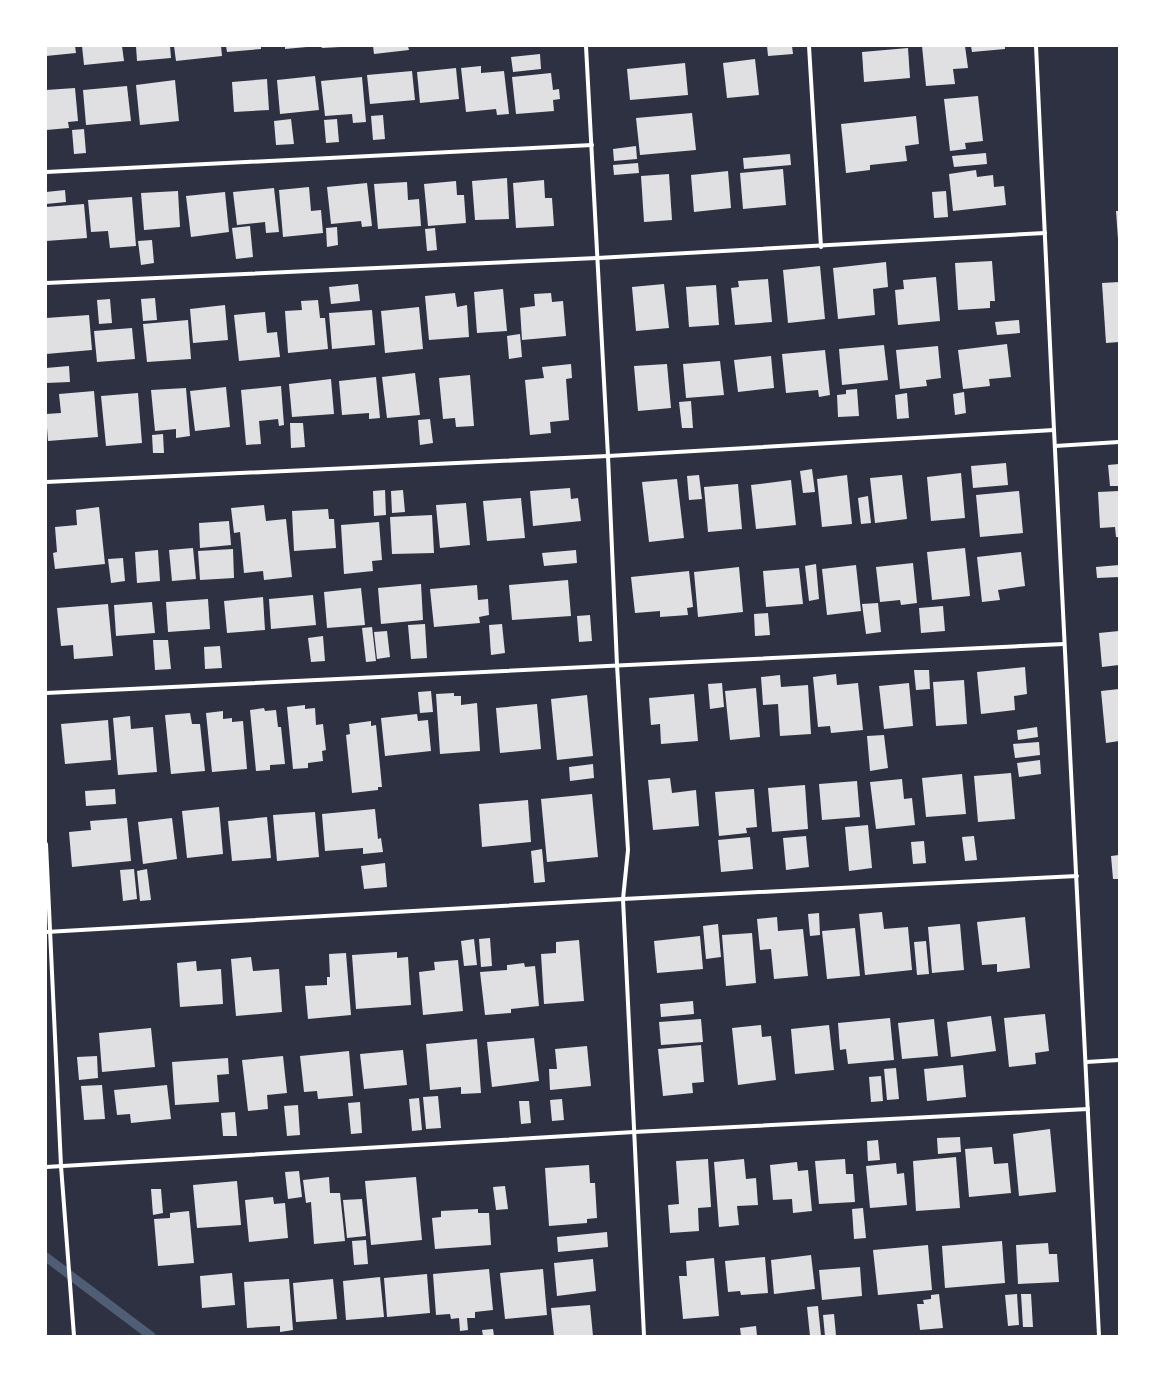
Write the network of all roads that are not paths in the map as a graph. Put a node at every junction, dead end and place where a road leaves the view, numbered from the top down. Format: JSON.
{"nodes":[{"id":1,"x":586,"y":46,"type":"edge"},
{"id":2,"x":809,"y":46,"type":"edge"},
{"id":3,"x":1036,"y":46,"type":"edge"},
{"id":4,"x":592,"y":144,"type":"junction"},
{"id":5,"x":46,"y":172,"type":"edge"},
{"id":6,"x":1045,"y":233,"type":"junction"},
{"id":7,"x":821,"y":247,"type":"junction"},
{"id":8,"x":597,"y":258,"type":"junction"},
{"id":9,"x":46,"y":283,"type":"edge"},
{"id":10,"x":1054,"y":430,"type":"junction"},
{"id":11,"x":1119,"y":442,"type":"edge"},
{"id":12,"x":1055,"y":446,"type":"junction"},
{"id":13,"x":608,"y":456,"type":"junction"},
{"id":14,"x":46,"y":482,"type":"edge"},
{"id":15,"x":1064,"y":644,"type":"junction"},
{"id":16,"x":617,"y":665,"type":"junction"},
{"id":17,"x":46,"y":693,"type":"edge"},
{"id":18,"x":46,"y":844,"type":"edge"},
{"id":19,"x":1077,"y":876,"type":"junction"},
{"id":20,"x":623,"y":899,"type":"junction"},
{"id":21,"x":48,"y":932,"type":"edge"},
{"id":22,"x":1119,"y":1060,"type":"edge"},
{"id":23,"x":1086,"y":1062,"type":"junction"},
{"id":24,"x":1088,"y":1109,"type":"junction"},
{"id":25,"x":634,"y":1132,"type":"junction"},
{"id":26,"x":61,"y":1166,"type":"junction"},
{"id":27,"x":46,"y":1167,"type":"edge"},
{"id":28,"x":74,"y":1336,"type":"edge"},
{"id":29,"x":644,"y":1336,"type":"edge"},
{"id":30,"x":1099,"y":1336,"type":"edge"}],
"edges":[{"from":1,"to":4,"type":"street"},
{"from":2,"to":7,"type":"street"},
{"from":3,"to":6,"type":"street"},
{"from":4,"to":5,"type":"street"},
{"from":4,"to":8,"type":"street"},
{"from":6,"to":7,"type":"street"},
{"from":6,"to":10,"type":"street"},
{"from":7,"to":8,"type":"street"},
{"from":8,"to":9,"type":"street"},
{"from":8,"to":13,"type":"street"},
{"from":10,"to":12,"type":"street"},
{"from":10,"to":13,"type":"street"},
{"from":11,"to":12,"type":"street"},
{"from":12,"to":15,"type":"street"},
{"from":13,"to":14,"type":"street"},
{"from":13,"to":16,"type":"street"},
{"from":15,"to":16,"type":"street"},
{"from":15,"to":19,"type":"street"},
{"from":16,"to":17,"type":"street"},
{"from":16,"to":20,"type":"street"},
{"from":18,"to":21,"type":"street"},
{"from":19,"to":20,"type":"street"},
{"from":19,"to":23,"type":"street"},
{"from":20,"to":21,"type":"street"},
{"from":20,"to":25,"type":"street"},
{"from":21,"to":26,"type":"street"},
{"from":22,"to":23,"type":"street"},
{"from":23,"to":24,"type":"street"},
{"from":24,"to":25,"type":"street"},
{"from":24,"to":30,"type":"street"},
{"from":25,"to":26,"type":"street"},
{"from":25,"to":29,"type":"street"},
{"from":26,"to":27,"type":"street"},
{"from":26,"to":28,"type":"street"}]}
